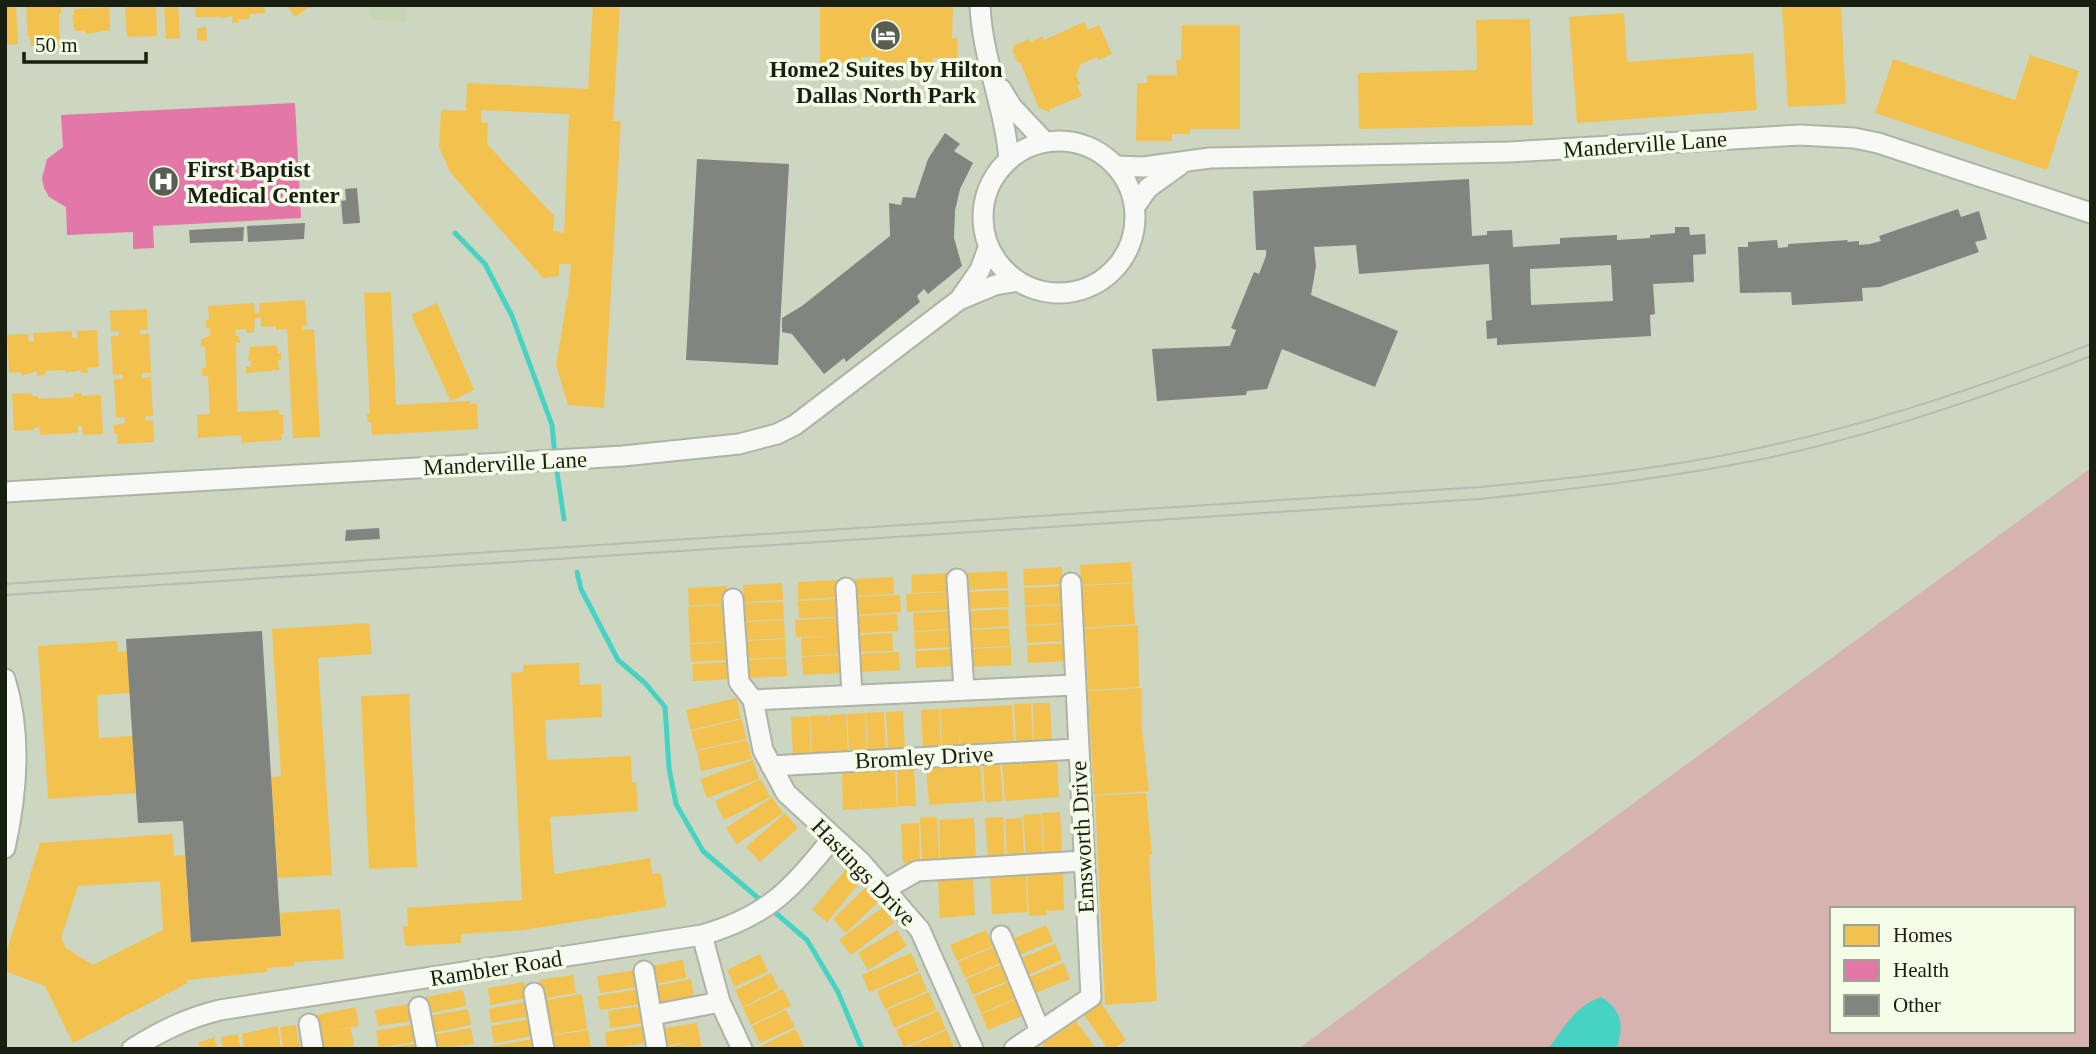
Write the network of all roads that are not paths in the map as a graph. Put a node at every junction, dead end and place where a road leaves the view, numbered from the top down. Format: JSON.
{"nodes":[{"id":1,"x":980,"y":5,"type":"edge"},
{"id":2,"x":992,"y":77,"type":"junction"},
{"id":3,"x":1044,"y":141,"type":"junction"},
{"id":4,"x":1009,"y":160,"type":"junction"},
{"id":5,"x":1187,"y":161,"type":"junction"},
{"id":6,"x":1116,"y":166,"type":"junction"},
{"id":7,"x":1136,"y":205,"type":"junction"},
{"id":8,"x":2091,"y":213,"type":"edge"},
{"id":9,"x":988,"y":248,"type":"junction"},
{"id":10,"x":1018,"y":281,"type":"junction"},
{"id":11,"x":959,"y":300,"type":"junction"},
{"id":12,"x":5,"y":492,"type":"edge"},
{"id":13,"x":957,"y":579,"type":"dead end"},
{"id":14,"x":1071,"y":583,"type":"dead end"},
{"id":15,"x":846,"y":588,"type":"dead end"},
{"id":16,"x":733,"y":599,"type":"dead end"},
{"id":17,"x":5,"y":680,"type":"edge"},
{"id":18,"x":1075,"y":685,"type":"junction"},
{"id":19,"x":964,"y":690,"type":"junction"},
{"id":20,"x":852,"y":695,"type":"junction"},
{"id":21,"x":753,"y":700,"type":"junction"},
{"id":22,"x":1077,"y":749,"type":"junction"},
{"id":23,"x":771,"y":766,"type":"junction"},
{"id":24,"x":833,"y":837,"type":"junction"},
{"id":25,"x":5,"y":848,"type":"edge"},
{"id":26,"x":1084,"y":861,"type":"junction"},
{"id":27,"x":884,"y":890,"type":"junction"},
{"id":28,"x":702,"y":935,"type":"junction"},
{"id":29,"x":1001,"y":936,"type":"dead end"},
{"id":30,"x":644,"y":971,"type":"dead end"},
{"id":31,"x":534,"y":993,"type":"dead end"},
{"id":32,"x":720,"y":1002,"type":"junction"},
{"id":33,"x":419,"y":1007,"type":"dead end"},
{"id":34,"x":652,"y":1015,"type":"junction"},
{"id":35,"x":309,"y":1024,"type":"dead end"},
{"id":36,"x":1040,"y":1031,"type":"junction"},
{"id":37,"x":132,"y":1049,"type":"edge"},
{"id":38,"x":313,"y":1049,"type":"edge"},
{"id":39,"x":427,"y":1049,"type":"edge"},
{"id":40,"x":544,"y":1049,"type":"edge"},
{"id":41,"x":657,"y":1049,"type":"edge"},
{"id":42,"x":742,"y":1049,"type":"edge"},
{"id":43,"x":973,"y":1049,"type":"edge"},
{"id":44,"x":1014,"y":1049,"type":"edge"}],
"edges":[{"from":1,"to":2,"type":"street"},
{"from":2,"to":3,"type":"street"},
{"from":2,"to":4,"type":"street"},
{"from":3,"to":4,"type":"street"},
{"from":3,"to":6,"type":"street"},
{"from":4,"to":9,"type":"street"},
{"from":5,"to":6,"type":"street","name":"Manderville Lane"},
{"from":5,"to":7,"type":"street","name":"Manderville Lane"},
{"from":5,"to":8,"type":"street","name":"Manderville Lane"},
{"from":6,"to":7,"type":"street"},
{"from":7,"to":10,"type":"street"},
{"from":9,"to":10,"type":"street"},
{"from":9,"to":11,"type":"street","name":"Manderville Lane"},
{"from":10,"to":11,"type":"street","name":"Manderville Lane"},
{"from":11,"to":12,"type":"street","name":"Manderville Lane"},
{"from":13,"to":19,"type":"street"},
{"from":14,"to":18,"type":"street","name":"Emsworth Drive"},
{"from":15,"to":20,"type":"street"},
{"from":16,"to":21,"type":"street","name":"Hastings Drive"},
{"from":17,"to":25,"type":"street"},
{"from":18,"to":19,"type":"street"},
{"from":18,"to":22,"type":"street","name":"Emsworth Drive"},
{"from":19,"to":20,"type":"street"},
{"from":20,"to":21,"type":"street"},
{"from":21,"to":23,"type":"street","name":"Hastings Drive"},
{"from":22,"to":23,"type":"street","name":"Bromley Drive"},
{"from":22,"to":26,"type":"street","name":"Emsworth Drive"},
{"from":23,"to":24,"type":"street","name":"Hastings Drive"},
{"from":24,"to":27,"type":"street","name":"Hastings Drive"},
{"from":24,"to":28,"type":"street","name":"Rambler Road"},
{"from":26,"to":27,"type":"street"},
{"from":26,"to":36,"type":"street","name":"Emsworth Drive"},
{"from":27,"to":43,"type":"street","name":"Hastings Drive"},
{"from":28,"to":32,"type":"street"},
{"from":28,"to":37,"type":"street","name":"Rambler Road"},
{"from":29,"to":36,"type":"street"},
{"from":30,"to":34,"type":"street"},
{"from":31,"to":40,"type":"street"},
{"from":32,"to":34,"type":"street"},
{"from":32,"to":42,"type":"street"},
{"from":33,"to":39,"type":"street"},
{"from":34,"to":41,"type":"street"},
{"from":35,"to":38,"type":"street"},
{"from":36,"to":44,"type":"street","name":"Emsworth Drive"}]}
